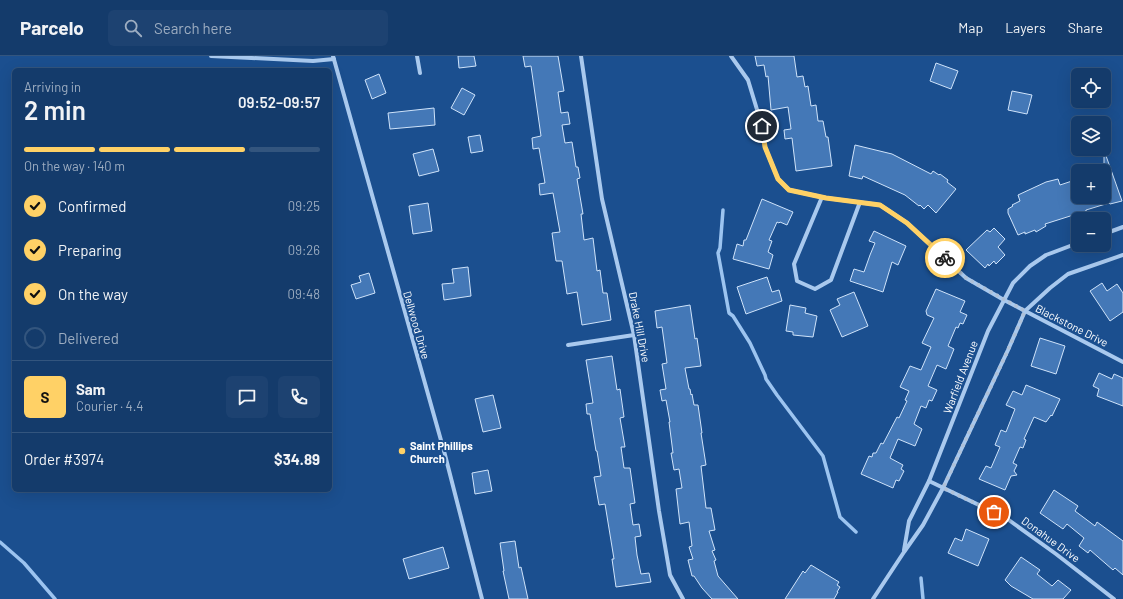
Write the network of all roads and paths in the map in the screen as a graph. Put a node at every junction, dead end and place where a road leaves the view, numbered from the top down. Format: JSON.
{"nodes":[{"id":1,"x":211,"y":56,"type":"edge"},
{"id":2,"x":417,"y":56,"type":"edge"},
{"id":3,"x":581,"y":56,"type":"edge"},
{"id":4,"x":731,"y":56,"type":"edge"},
{"id":5,"x":333,"y":57,"type":"edge"},
{"id":6,"x":420,"y":73,"type":"dead end"},
{"id":7,"x":822,"y":197,"type":"junction"},
{"id":8,"x":860,"y":202,"type":"junction"},
{"id":9,"x":1123,"y":227,"type":"edge"},
{"id":10,"x":1111,"y":231,"type":"edge"},
{"id":11,"x":1071,"y":246,"type":"edge"},
{"id":12,"x":1123,"y":255,"type":"edge"},
{"id":13,"x":1004,"y":300,"type":"junction"},
{"id":14,"x":1025,"y":311,"type":"junction"},
{"id":15,"x":634,"y":334,"type":"junction"},
{"id":16,"x":568,"y":345,"type":"dead end"},
{"id":17,"x":1123,"y":362,"type":"edge"},
{"id":18,"x":929,"y":481,"type":"junction"},
{"id":19,"x":943,"y":488,"type":"junction"},
{"id":20,"x":904,"y":552,"type":"junction"},
{"id":21,"x":482,"y":599,"type":"edge"},
{"id":22,"x":683,"y":599,"type":"edge"},
{"id":23,"x":873,"y":599,"type":"edge"},
{"id":24,"x":1114,"y":599,"type":"edge"}],
"edges":[{"from":1,"to":5,"type":"street"},
{"from":2,"to":6,"type":"street"},
{"from":3,"to":15,"type":"street","name":"Drake Hill Drive"},
{"from":4,"to":7,"type":"street","name":"Blackstone Drive"},
{"from":5,"to":21,"type":"street","name":"Dellwood Drive"},
{"from":7,"to":8,"type":"street","name":"Blackstone Drive"},
{"from":7,"to":8,"type":"street"},
{"from":8,"to":13,"type":"street","name":"Blackstone Drive"},
{"from":9,"to":10,"type":"street"},
{"from":11,"to":13,"type":"street","name":"Warfield Avenue"},
{"from":12,"to":14,"type":"street","name":"Warfield Avenue"},
{"from":13,"to":14,"type":"street","name":"Blackstone Drive"},
{"from":13,"to":18,"type":"street","name":"Warfield Avenue"},
{"from":14,"to":17,"type":"street","name":"Blackstone Drive"},
{"from":14,"to":19,"type":"street","name":"Warfield Avenue"},
{"from":15,"to":16,"type":"street"},
{"from":15,"to":22,"type":"street","name":"Drake Hill Drive"},
{"from":18,"to":19,"type":"street","name":"Donahue Drive"},
{"from":18,"to":20,"type":"street","name":"Warfield Avenue"},
{"from":19,"to":20,"type":"street","name":"Warfield Avenue"},
{"from":19,"to":24,"type":"street","name":"Donahue Drive"},
{"from":20,"to":23,"type":"street","name":"Warfield Avenue"}]}
